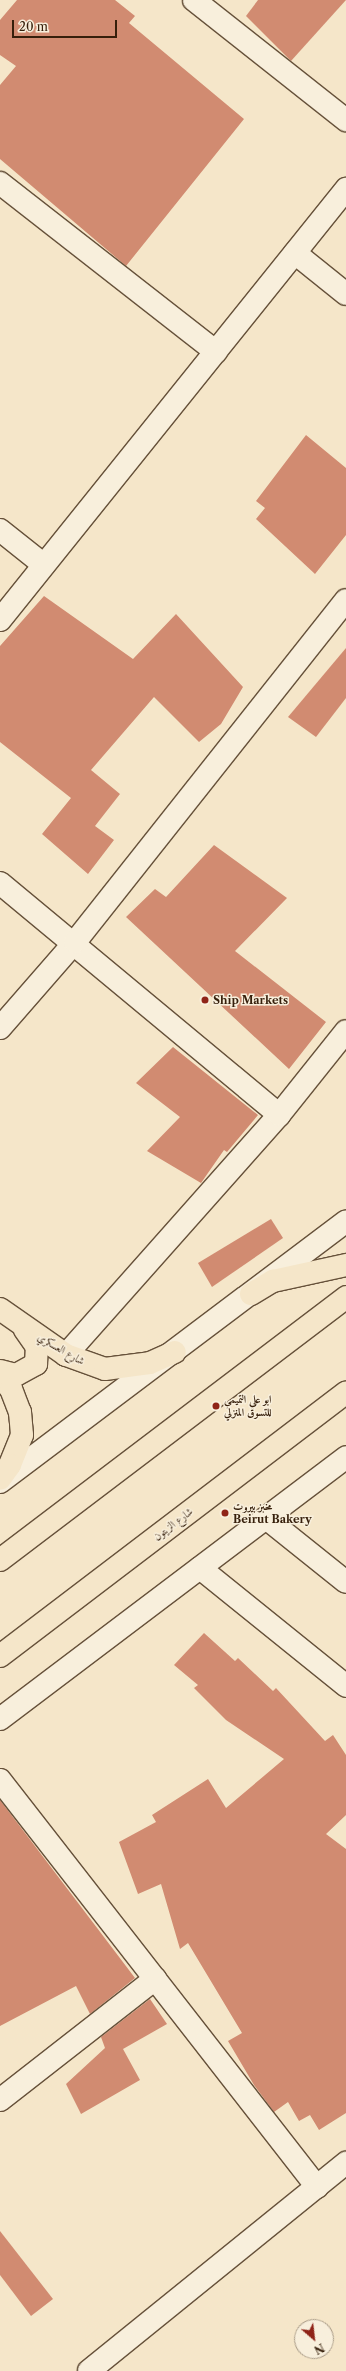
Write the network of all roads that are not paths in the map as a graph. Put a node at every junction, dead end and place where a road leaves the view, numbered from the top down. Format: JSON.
{"nodes":[{"id":1,"x":194,"y":0,"type":"edge"},
{"id":2,"x":346,"y":120,"type":"edge"},
{"id":3,"x":0,"y":183,"type":"edge"},
{"id":4,"x":346,"y":189,"type":"edge"},
{"id":5,"x":295,"y":253,"type":"junction"},
{"id":6,"x":346,"y":294,"type":"edge"},
{"id":7,"x":216,"y":352,"type":"junction"},
{"id":8,"x":0,"y":530,"type":"edge"},
{"id":9,"x":44,"y":565,"type":"junction"},
{"id":10,"x":346,"y":600,"type":"edge"},
{"id":11,"x":0,"y":620,"type":"edge"},
{"id":12,"x":0,"y":883,"type":"edge"},
{"id":13,"x":75,"y":942,"type":"junction"},
{"id":14,"x":0,"y":1028,"type":"edge"},
{"id":15,"x":346,"y":1031,"type":"edge"},
{"id":16,"x":279,"y":1114,"type":"junction"},
{"id":17,"x":346,"y":1221,"type":"edge"},
{"id":18,"x":346,"y":1265,"type":"edge"},
{"id":19,"x":251,"y":1294,"type":"junction"},
{"id":20,"x":346,"y":1297,"type":"edge"},
{"id":21,"x":0,"y":1309,"type":"edge"},
{"id":22,"x":22,"y":1326,"type":"junction"},
{"id":23,"x":174,"y":1352,"type":"junction"},
{"id":24,"x":66,"y":1355,"type":"junction"},
{"id":25,"x":0,"y":1371,"type":"edge"},
{"id":26,"x":0,"y":1377,"type":"edge"},
{"id":27,"x":346,"y":1392,"type":"edge"},
{"id":28,"x":346,"y":1457,"type":"edge"},
{"id":29,"x":0,"y":1479,"type":"edge"},
{"id":30,"x":0,"y":1482,"type":"edge"},
{"id":31,"x":266,"y":1518,"type":"junction"},
{"id":32,"x":0,"y":1560,"type":"edge"},
{"id":33,"x":200,"y":1568,"type":"junction"},
{"id":34,"x":346,"y":1582,"type":"edge"},
{"id":35,"x":0,"y":1656,"type":"edge"},
{"id":36,"x":346,"y":1686,"type":"edge"},
{"id":37,"x":0,"y":1719,"type":"edge"},
{"id":38,"x":0,"y":1780,"type":"edge"},
{"id":39,"x":155,"y":1979,"type":"junction"},
{"id":40,"x":0,"y":2100,"type":"edge"},
{"id":41,"x":346,"y":2163,"type":"edge"},
{"id":42,"x":317,"y":2187,"type":"junction"},
{"id":43,"x":89,"y":2371,"type":"edge"}],
"edges":[{"from":1,"to":2,"type":"street"},
{"from":3,"to":7,"type":"street"},
{"from":4,"to":5,"type":"street"},
{"from":5,"to":6,"type":"street"},
{"from":5,"to":7,"type":"street"},
{"from":7,"to":9,"type":"street"},
{"from":8,"to":9,"type":"street"},
{"from":9,"to":11,"type":"street"},
{"from":10,"to":13,"type":"street"},
{"from":12,"to":13,"type":"street"},
{"from":13,"to":14,"type":"street"},
{"from":13,"to":16,"type":"street"},
{"from":15,"to":16,"type":"street"},
{"from":16,"to":24,"type":"street"},
{"from":17,"to":19,"type":"street"},
{"from":18,"to":19,"type":"main road"},
{"from":19,"to":23,"type":"street"},
{"from":20,"to":32,"type":"main road"},
{"from":21,"to":22,"type":"main road","name":"شارع العسكري"},
{"from":22,"to":24,"type":"main road","name":"شارع العسكري"},
{"from":22,"to":25,"type":"main road"},
{"from":23,"to":24,"type":"main road","name":"شارع العسكري"},
{"from":23,"to":30,"type":"street"},
{"from":26,"to":29,"type":"main road"},
{"from":27,"to":35,"type":"main road","name":"شارع الزيتون"},
{"from":28,"to":31,"type":"street"},
{"from":31,"to":33,"type":"street"},
{"from":31,"to":34,"type":"street"},
{"from":33,"to":36,"type":"street"},
{"from":33,"to":37,"type":"street"},
{"from":38,"to":39,"type":"street"},
{"from":39,"to":40,"type":"street"},
{"from":39,"to":42,"type":"street"},
{"from":41,"to":42,"type":"street"},
{"from":42,"to":43,"type":"street"}]}
